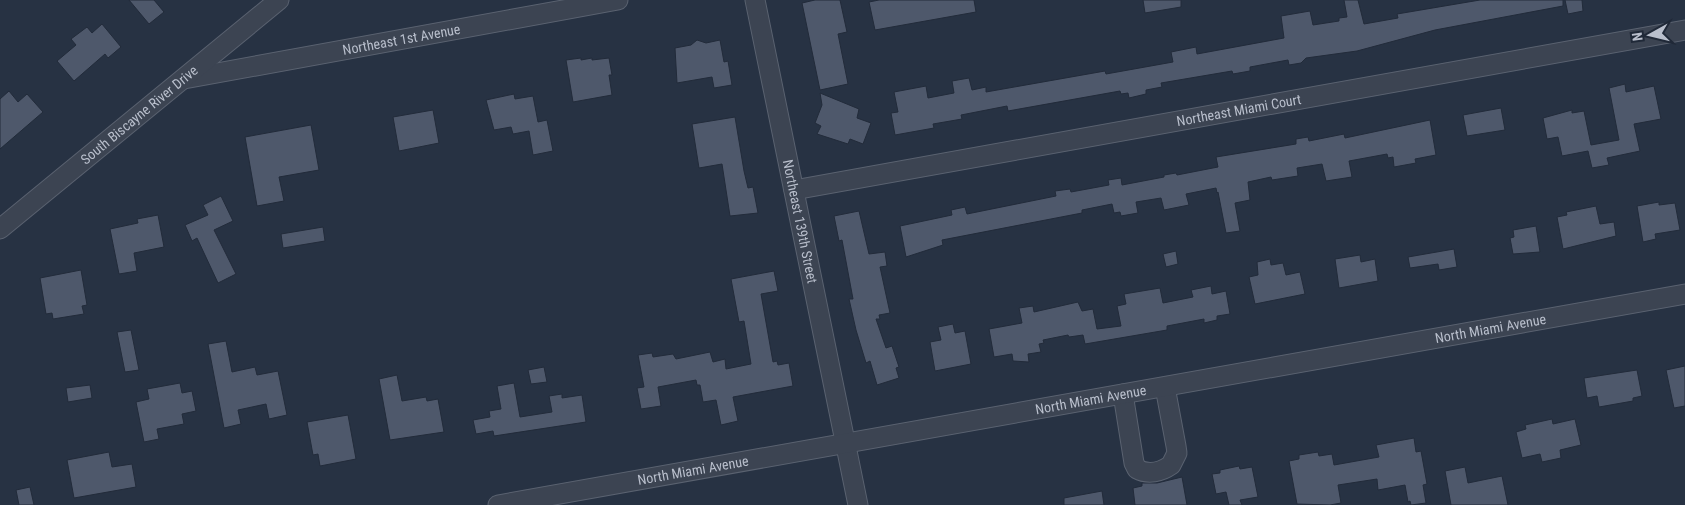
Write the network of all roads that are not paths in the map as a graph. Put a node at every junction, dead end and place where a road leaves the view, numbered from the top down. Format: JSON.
{"nodes":[{"id":1,"x":279,"y":0,"type":"edge"},
{"id":2,"x":618,"y":0,"type":"edge"},
{"id":3,"x":755,"y":0,"type":"edge"},
{"id":4,"x":1685,"y":30,"type":"edge"},
{"id":5,"x":184,"y":79,"type":"junction"},
{"id":6,"x":794,"y":190,"type":"junction"},
{"id":7,"x":0,"y":229,"type":"edge"},
{"id":8,"x":1685,"y":294,"type":"edge"},
{"id":9,"x":1165,"y":387,"type":"junction"},
{"id":10,"x":1123,"y":394,"type":"junction"},
{"id":11,"x":845,"y":444,"type":"junction"},
{"id":12,"x":498,"y":505,"type":"edge"},
{"id":13,"x":858,"y":505,"type":"edge"}],
"edges":[{"from":1,"to":5,"type":"street","name":"South Biscayne River Drive"},
{"from":2,"to":5,"type":"street","name":"Northeast 1st Avenue"},
{"from":3,"to":6,"type":"street","name":"Northeast 139th Street"},
{"from":4,"to":6,"type":"street","name":"Northeast Miami Court"},
{"from":5,"to":7,"type":"street","name":"South Biscayne River Drive"},
{"from":6,"to":11,"type":"street","name":"Northeast 139th Street"},
{"from":8,"to":9,"type":"street","name":"North Miami Avenue"},
{"from":9,"to":10,"type":"street","name":"North Miami Avenue"},
{"from":9,"to":10,"type":"street"},
{"from":10,"to":11,"type":"street","name":"North Miami Avenue"},
{"from":11,"to":12,"type":"street","name":"North Miami Avenue"},
{"from":11,"to":13,"type":"street","name":"Northeast 139th Street"}]}
